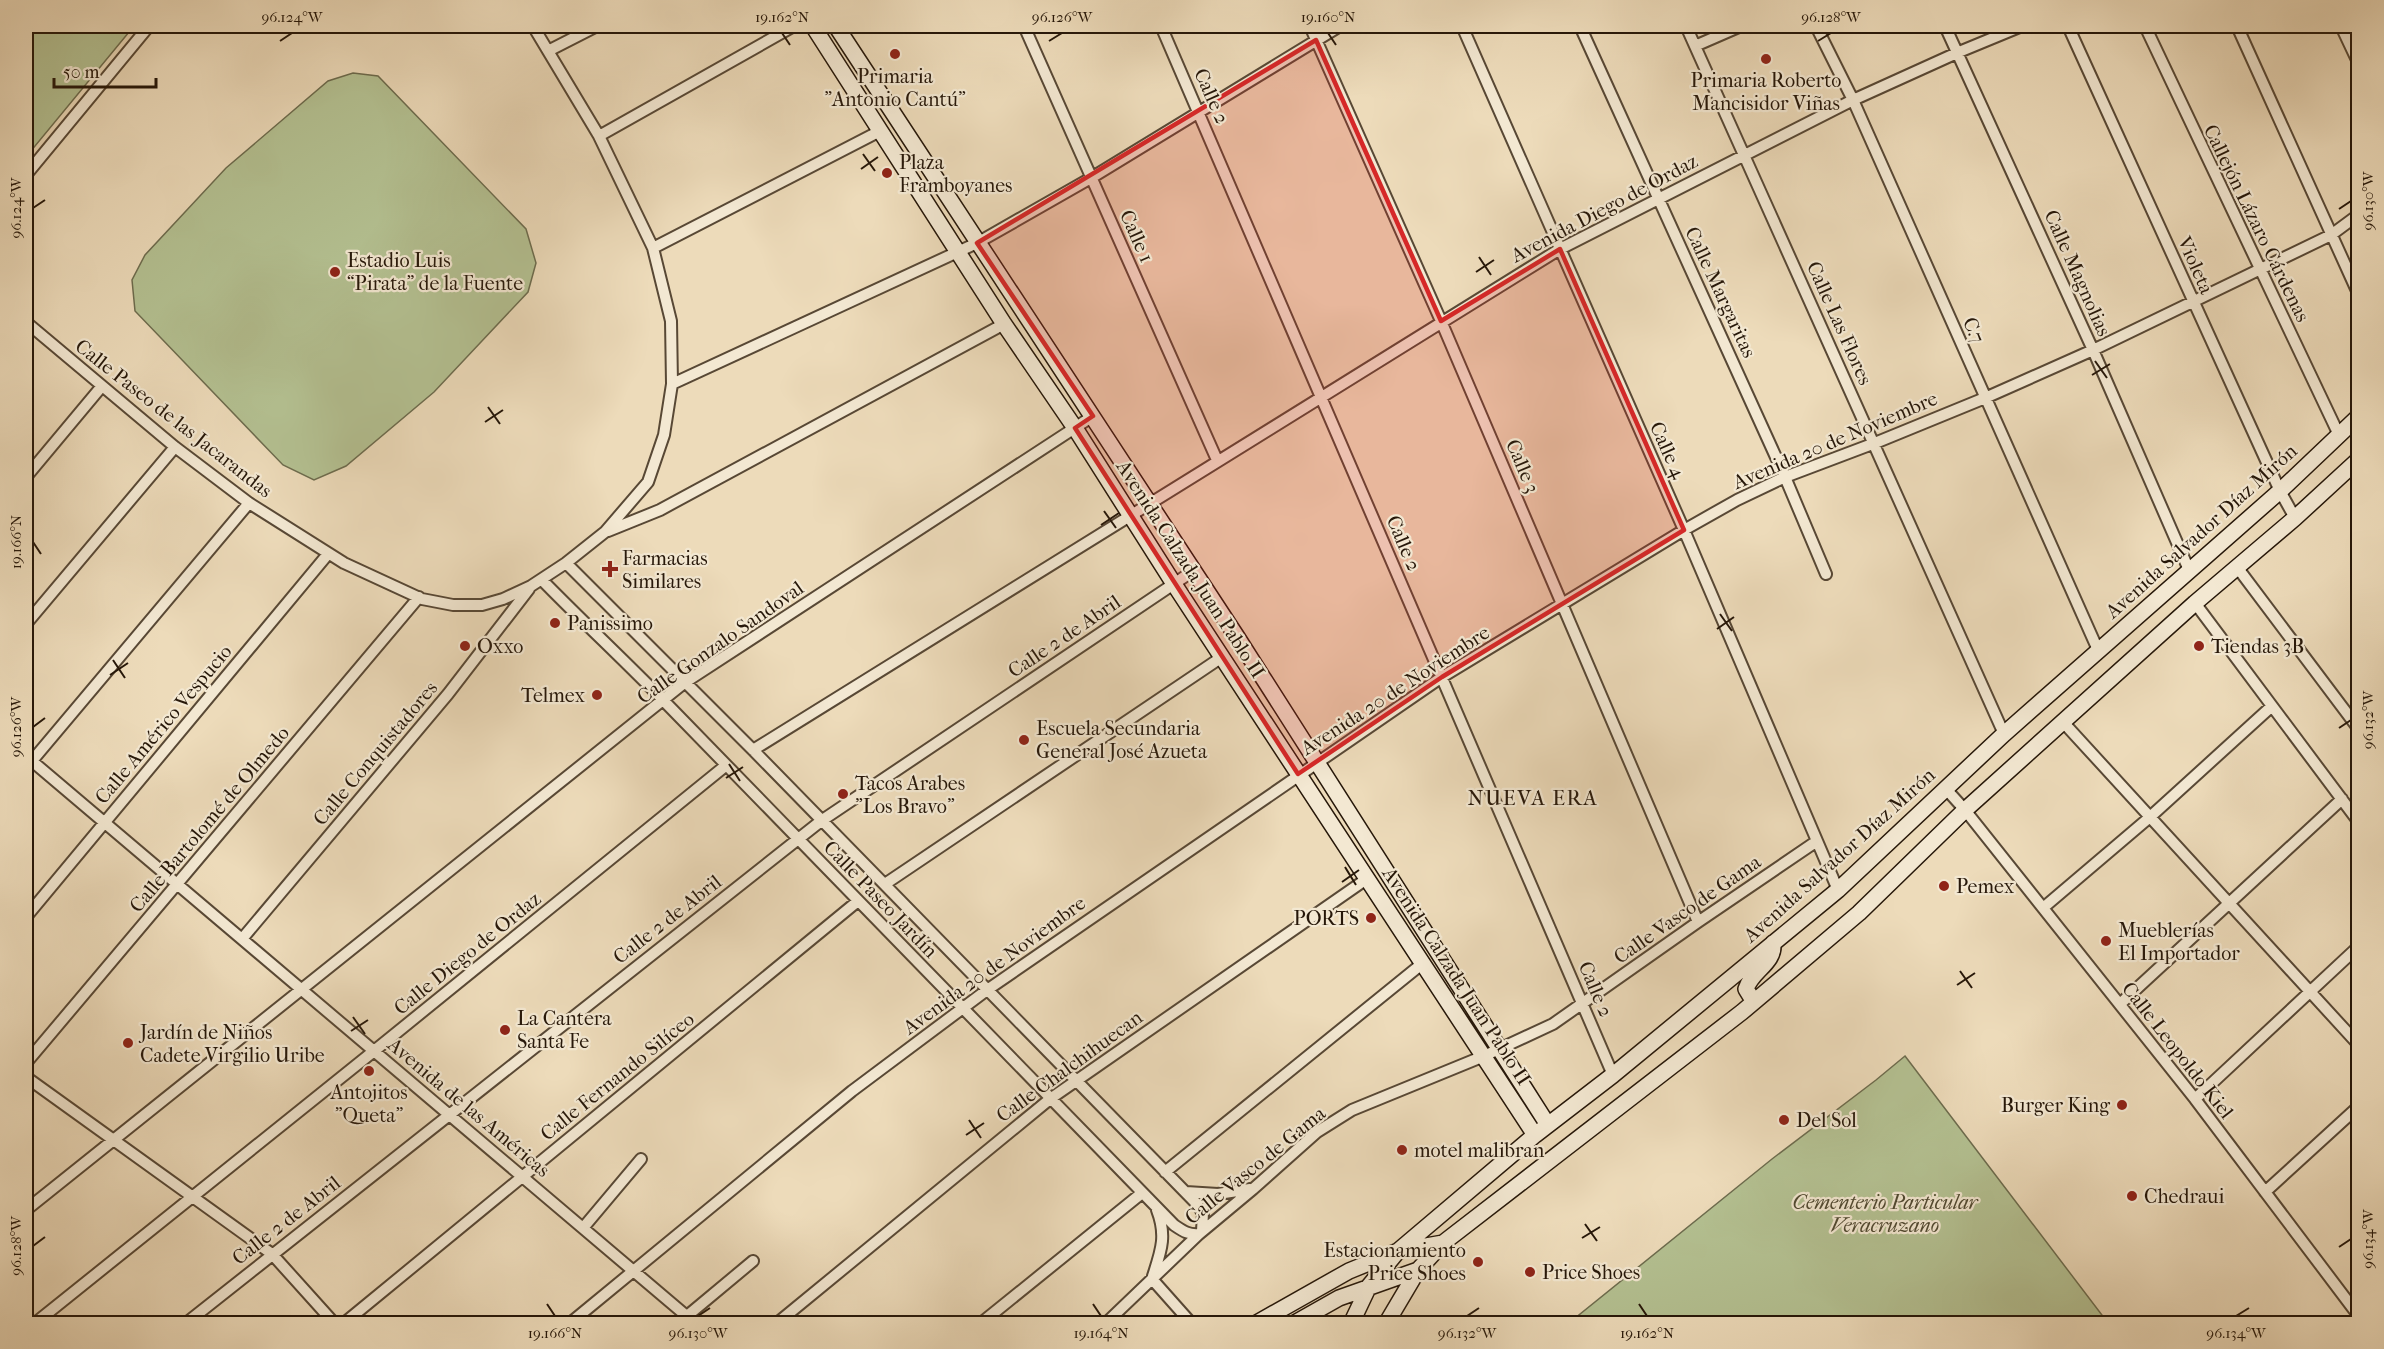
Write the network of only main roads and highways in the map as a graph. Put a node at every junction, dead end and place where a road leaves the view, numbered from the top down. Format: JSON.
{"nodes":[{"id":1,"x":813,"y":26,"type":"edge"},
{"id":2,"x":836,"y":26,"type":"edge"},
{"id":3,"x":2358,"y":417,"type":"edge"},
{"id":4,"x":2358,"y":460,"type":"edge"},
{"id":5,"x":1773,"y":943,"type":"junction"},
{"id":6,"x":1754,"y":1002,"type":"junction"},
{"id":7,"x":1548,"y":1125,"type":"junction"},
{"id":8,"x":1535,"y":1135,"type":"junction"},
{"id":9,"x":1443,"y":1243,"type":"junction"},
{"id":10,"x":1398,"y":1251,"type":"junction"},
{"id":11,"x":1418,"y":1270,"type":"junction"},
{"id":12,"x":1369,"y":1286,"type":"junction"},
{"id":13,"x":1255,"y":1323,"type":"edge"},
{"id":14,"x":1293,"y":1323,"type":"edge"},
{"id":15,"x":1351,"y":1323,"type":"edge"},
{"id":16,"x":1386,"y":1323,"type":"edge"}],
"edges":[{"from":1,"to":8,"type":"main road","name":"Avenida Calzada Juan Pablo II"},
{"from":2,"to":7,"type":"main road","name":"Avenida Calzada Juan Pablo II"},
{"from":3,"to":5,"type":"main road","name":"Avenida Salvador Díaz Mirón"},
{"from":4,"to":6,"type":"main road"},
{"from":5,"to":6,"type":"main road"},
{"from":5,"to":7,"type":"main road","name":"Avenida Salvador Díaz Mirón"},
{"from":6,"to":9,"type":"main road"},
{"from":7,"to":8,"type":"main road","name":"Avenida Salvador Díaz Mirón"},
{"from":8,"to":10,"type":"main road","name":"Avenida Salvador Díaz Mirón"},
{"from":9,"to":10,"type":"main road"},
{"from":9,"to":11,"type":"main road"},
{"from":10,"to":12,"type":"main road","name":"Avenida Salvador Díaz Mirón"},
{"from":10,"to":13,"type":"main road"},
{"from":11,"to":12,"type":"main road"},
{"from":11,"to":16,"type":"main road"},
{"from":12,"to":14,"type":"main road"},
{"from":12,"to":15,"type":"main road","name":"Avenida Salvador Díaz Mirón"}]}
